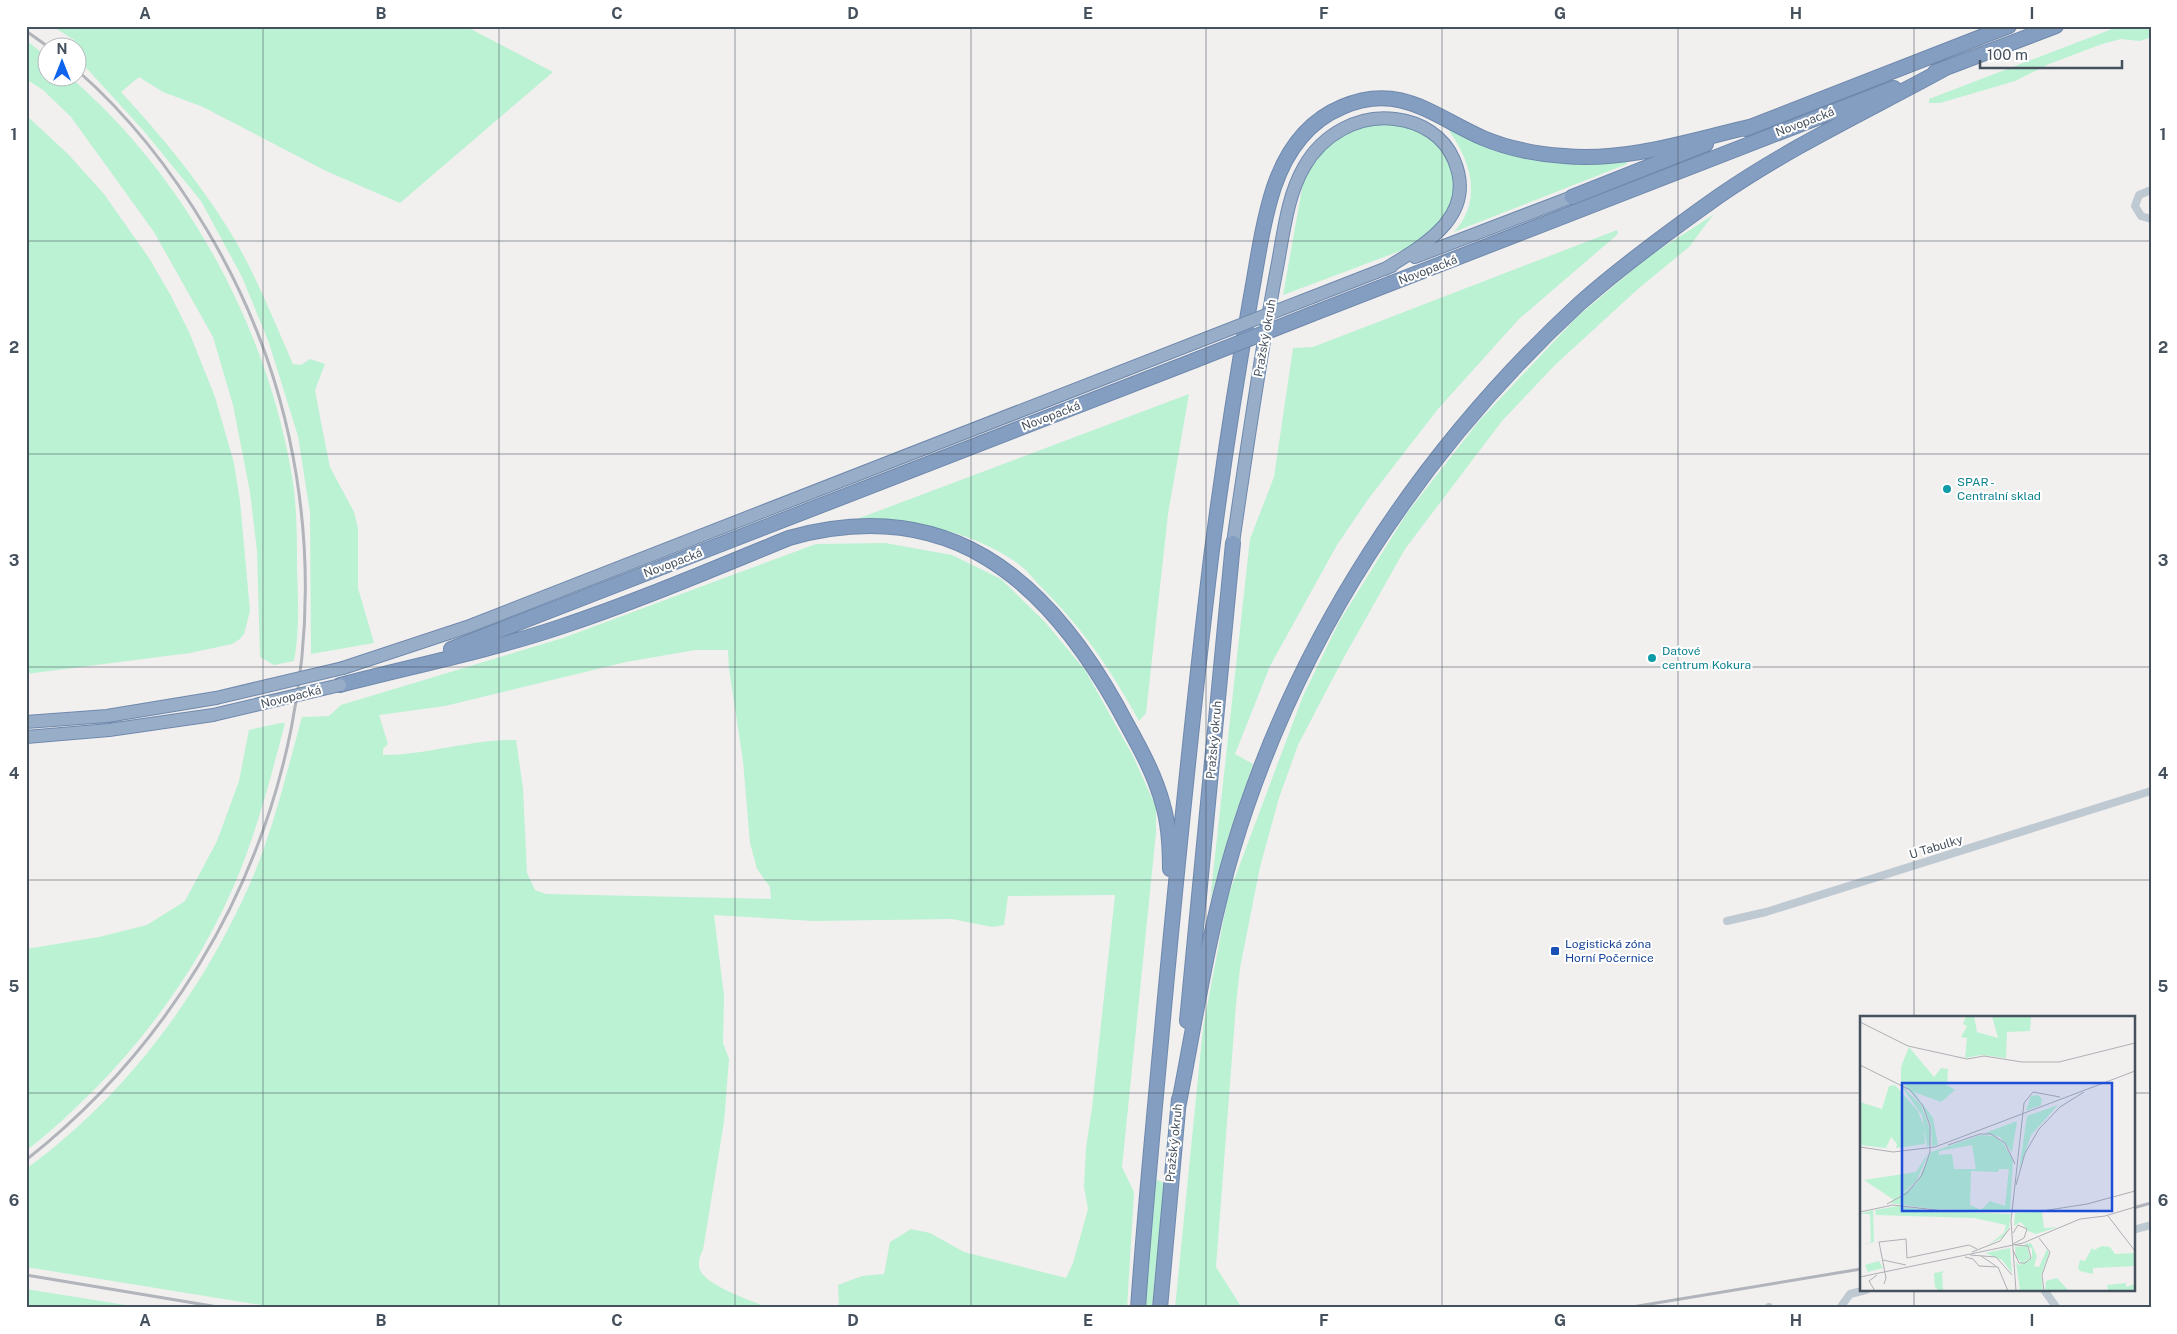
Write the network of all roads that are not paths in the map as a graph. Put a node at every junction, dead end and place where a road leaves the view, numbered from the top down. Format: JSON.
{"nodes":[{"id":1,"x":2009,"y":26,"type":"edge"},
{"id":2,"x":2056,"y":26,"type":"edge"},
{"id":3,"x":1944,"y":69,"type":"junction"},
{"id":4,"x":1753,"y":126,"type":"junction"},
{"id":5,"x":2151,"y":190,"type":"edge"},
{"id":6,"x":1572,"y":197,"type":"joint"},
{"id":7,"x":2151,"y":219,"type":"edge"},
{"id":8,"x":1385,"y":269,"type":"junction"},
{"id":9,"x":1232,"y":543,"type":"joint"},
{"id":10,"x":340,"y":685,"type":"junction"},
{"id":11,"x":26,"y":722,"type":"edge"},
{"id":12,"x":26,"y":737,"type":"edge"},
{"id":13,"x":2151,"y":791,"type":"edge"},
{"id":14,"x":1726,"y":920,"type":"dead end"},
{"id":15,"x":1172,"y":927,"type":"junction"},
{"id":16,"x":1178,"y":1108,"type":"junction"},
{"id":17,"x":2151,"y":1225,"type":"edge"},
{"id":18,"x":2134,"y":1230,"type":"edge"},
{"id":19,"x":1860,"y":1292,"type":"edge"},
{"id":20,"x":2045,"y":1292,"type":"edge"},
{"id":21,"x":1138,"y":1308,"type":"edge"},
{"id":22,"x":1160,"y":1308,"type":"edge"},
{"id":23,"x":1840,"y":1308,"type":"edge"},
{"id":24,"x":2057,"y":1308,"type":"edge"}],
"edges":[{"from":1,"to":4,"type":"highway","name":"Novopacká"},
{"from":2,"to":3,"type":"highway","name":"Novopacká"},
{"from":3,"to":10,"type":"highway","name":"Novopacká","bridge":true},
{"from":3,"to":16,"type":"highway"},
{"from":4,"to":6,"type":"highway","name":"Novopacká"},
{"from":4,"to":15,"type":"highway","name":"Pražský okruh"},
{"from":5,"to":7,"type":"street"},
{"from":6,"to":8,"type":"highway","name":"Novopacká"},
{"from":8,"to":9,"type":"highway","name":"Pražský okruh"},
{"from":8,"to":11,"type":"highway","name":"Novopacká","bridge":true},
{"from":9,"to":16,"type":"highway","name":"Pražský okruh"},
{"from":10,"to":12,"type":"highway","name":"Novopacká","bridge":true},
{"from":10,"to":15,"type":"highway"},
{"from":13,"to":14,"type":"street","name":"U Tabulky"},
{"from":15,"to":21,"type":"highway","name":"Pražský okruh"},
{"from":16,"to":22,"type":"highway","name":"Pražský okruh"},
{"from":17,"to":18,"type":"street"},
{"from":19,"to":23,"type":"street"},
{"from":20,"to":24,"type":"street"}]}
